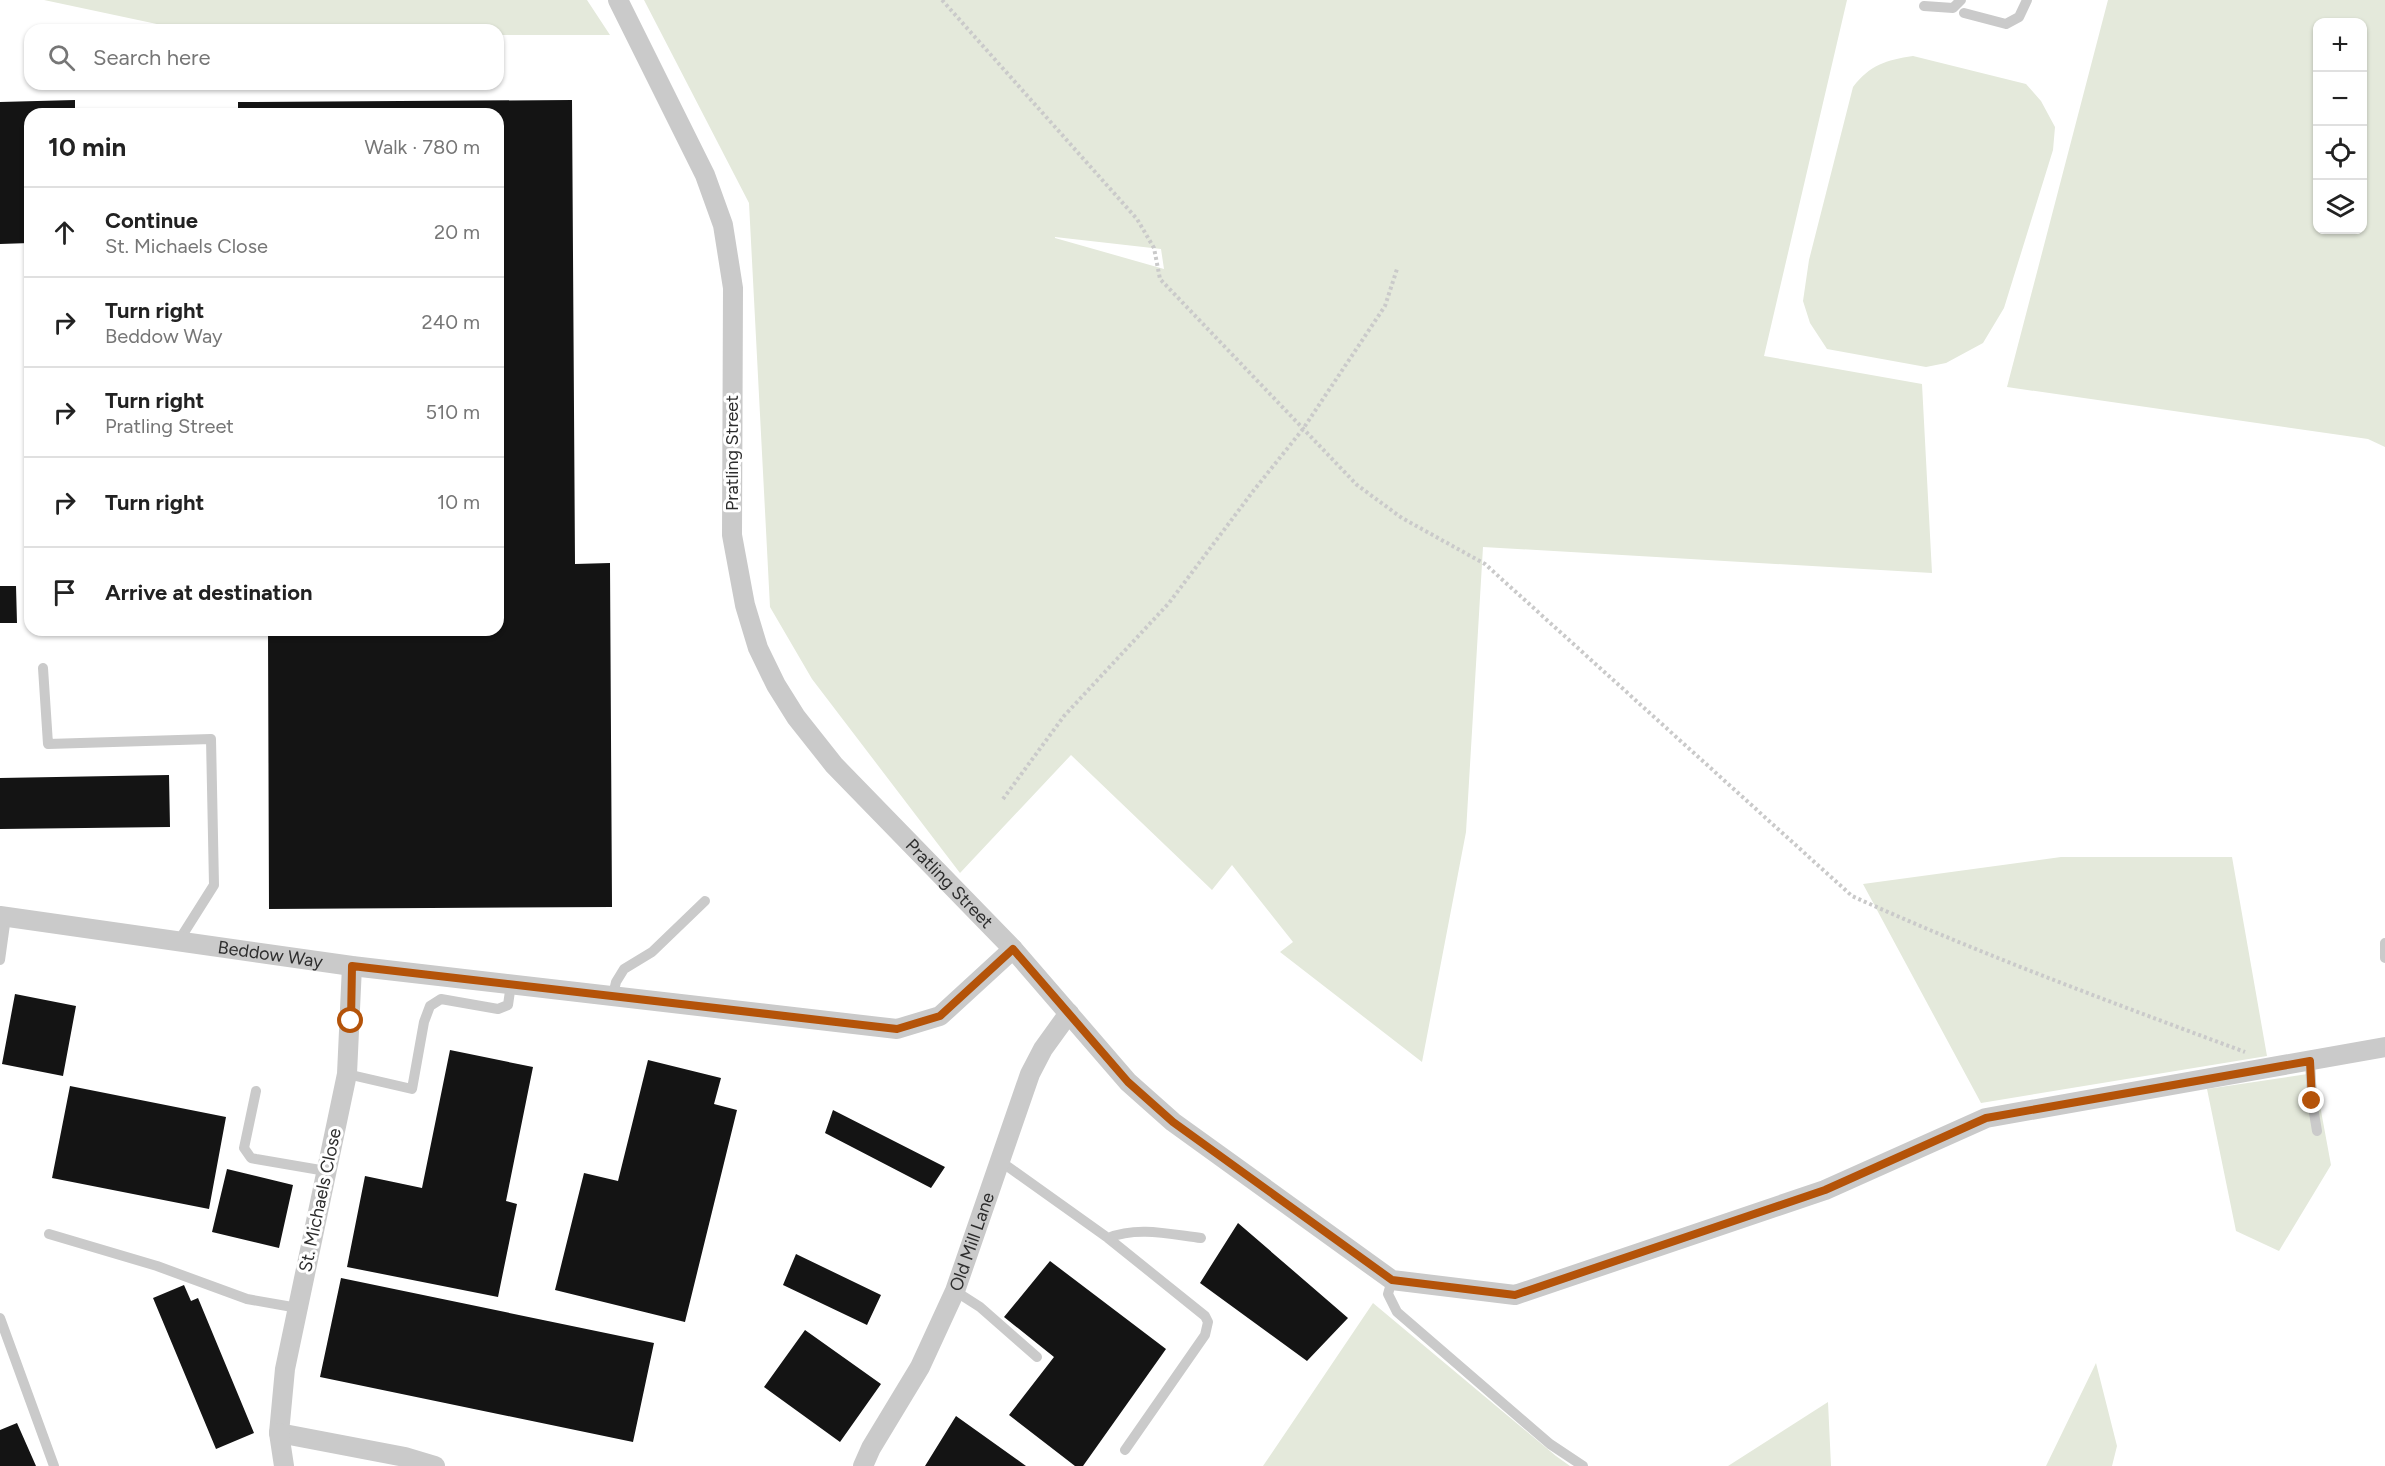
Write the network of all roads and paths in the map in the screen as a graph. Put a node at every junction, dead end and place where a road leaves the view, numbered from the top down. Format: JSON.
{"nodes":[{"id":1,"x":618,"y":0,"type":"edge"},
{"id":2,"x":942,"y":0,"type":"edge"},
{"id":3,"x":1961,"y":0,"type":"edge"},
{"id":4,"x":2027,"y":0,"type":"edge"},
{"id":5,"x":1924,"y":6,"type":"dead end"},
{"id":6,"x":1964,"y":13,"type":"dead end"},
{"id":7,"x":1396,"y":269,"type":"dead end"},
{"id":8,"x":1303,"y":429,"type":"junction"},
{"id":9,"x":43,"y":668,"type":"dead end"},
{"id":10,"x":1003,"y":800,"type":"dead end"},
{"id":11,"x":705,"y":902,"type":"dead end"},
{"id":12,"x":3,"y":916,"type":"edge"},
{"id":13,"x":178,"y":942,"type":"junction"},
{"id":14,"x":2385,"y":943,"type":"edge"},
{"id":15,"x":1013,"y":949,"type":"junction"},
{"id":16,"x":2385,"y":958,"type":"edge"},
{"id":17,"x":0,"y":960,"type":"edge"},
{"id":18,"x":352,"y":966,"type":"junction"},
{"id":19,"x":511,"y":984,"type":"junction"},
{"id":20,"x":613,"y":996,"type":"junction"},
{"id":21,"x":1069,"y":1013,"type":"junction"},
{"id":22,"x":2385,"y":1047,"type":"edge"},
{"id":23,"x":2246,"y":1053,"type":"dead end"},
{"id":24,"x":2310,"y":1061,"type":"junction"},
{"id":25,"x":347,"y":1074,"type":"junction"},
{"id":26,"x":255,"y":1091,"type":"dead end"},
{"id":27,"x":2317,"y":1131,"type":"dead end"},
{"id":28,"x":1000,"y":1161,"type":"junction"},
{"id":29,"x":326,"y":1171,"type":"junction"},
{"id":30,"x":49,"y":1234,"type":"dead end"},
{"id":31,"x":1108,"y":1238,"type":"junction"},
{"id":32,"x":1201,"y":1238,"type":"dead end"},
{"id":33,"x":1392,"y":1280,"type":"junction"},
{"id":34,"x":955,"y":1291,"type":"junction"},
{"id":35,"x":298,"y":1308,"type":"junction"},
{"id":36,"x":0,"y":1318,"type":"edge"},
{"id":37,"x":1037,"y":1357,"type":"dead end"},
{"id":38,"x":279,"y":1433,"type":"junction"},
{"id":39,"x":1125,"y":1450,"type":"dead end"},
{"id":40,"x":54,"y":1466,"type":"edge"},
{"id":41,"x":284,"y":1466,"type":"edge"},
{"id":42,"x":435,"y":1466,"type":"edge"},
{"id":43,"x":863,"y":1466,"type":"edge"},
{"id":44,"x":1583,"y":1466,"type":"edge"}],
"edges":[{"from":1,"to":15,"type":"street","name":"Pratling Street"},
{"from":2,"to":8,"type":"path"},
{"from":3,"to":5,"type":"lane"},
{"from":4,"to":6,"type":"lane"},
{"from":7,"to":8,"type":"path"},
{"from":8,"to":10,"type":"path"},
{"from":8,"to":23,"type":"path"},
{"from":9,"to":13,"type":"lane"},
{"from":11,"to":20,"type":"lane"},
{"from":12,"to":13,"type":"street","name":"Beddow Way"},
{"from":12,"to":17,"type":"lane"},
{"from":13,"to":18,"type":"street","name":"Beddow Way"},
{"from":14,"to":16,"type":"lane"},
{"from":15,"to":20,"type":"street","name":"Beddow Way"},
{"from":15,"to":21,"type":"street","name":"Pratling Street"},
{"from":18,"to":19,"type":"street","name":"Beddow Way"},
{"from":18,"to":25,"type":"street","name":"St. Michaels Close"},
{"from":19,"to":20,"type":"street","name":"Beddow Way"},
{"from":19,"to":25,"type":"lane"},
{"from":21,"to":28,"type":"street","name":"Old Mill Lane"},
{"from":21,"to":33,"type":"street","name":"Pratling Street"},
{"from":22,"to":24,"type":"street","name":"Pratling Street"},
{"from":24,"to":27,"type":"lane"},
{"from":24,"to":33,"type":"street","name":"Pratling Street"},
{"from":25,"to":29,"type":"street","name":"St. Michaels Close"},
{"from":26,"to":29,"type":"lane"},
{"from":28,"to":31,"type":"lane"},
{"from":28,"to":34,"type":"street","name":"Old Mill Lane"},
{"from":29,"to":35,"type":"street","name":"St. Michaels Close"},
{"from":30,"to":35,"type":"lane"},
{"from":31,"to":32,"type":"lane"},
{"from":31,"to":39,"type":"lane"},
{"from":33,"to":44,"type":"lane"},
{"from":34,"to":37,"type":"lane"},
{"from":34,"to":43,"type":"street","name":"Old Mill Lane"},
{"from":35,"to":38,"type":"street","name":"St. Michaels Close"},
{"from":36,"to":40,"type":"lane"},
{"from":38,"to":41,"type":"street","name":"St. Michaels Close"},
{"from":38,"to":42,"type":"street"}]}
